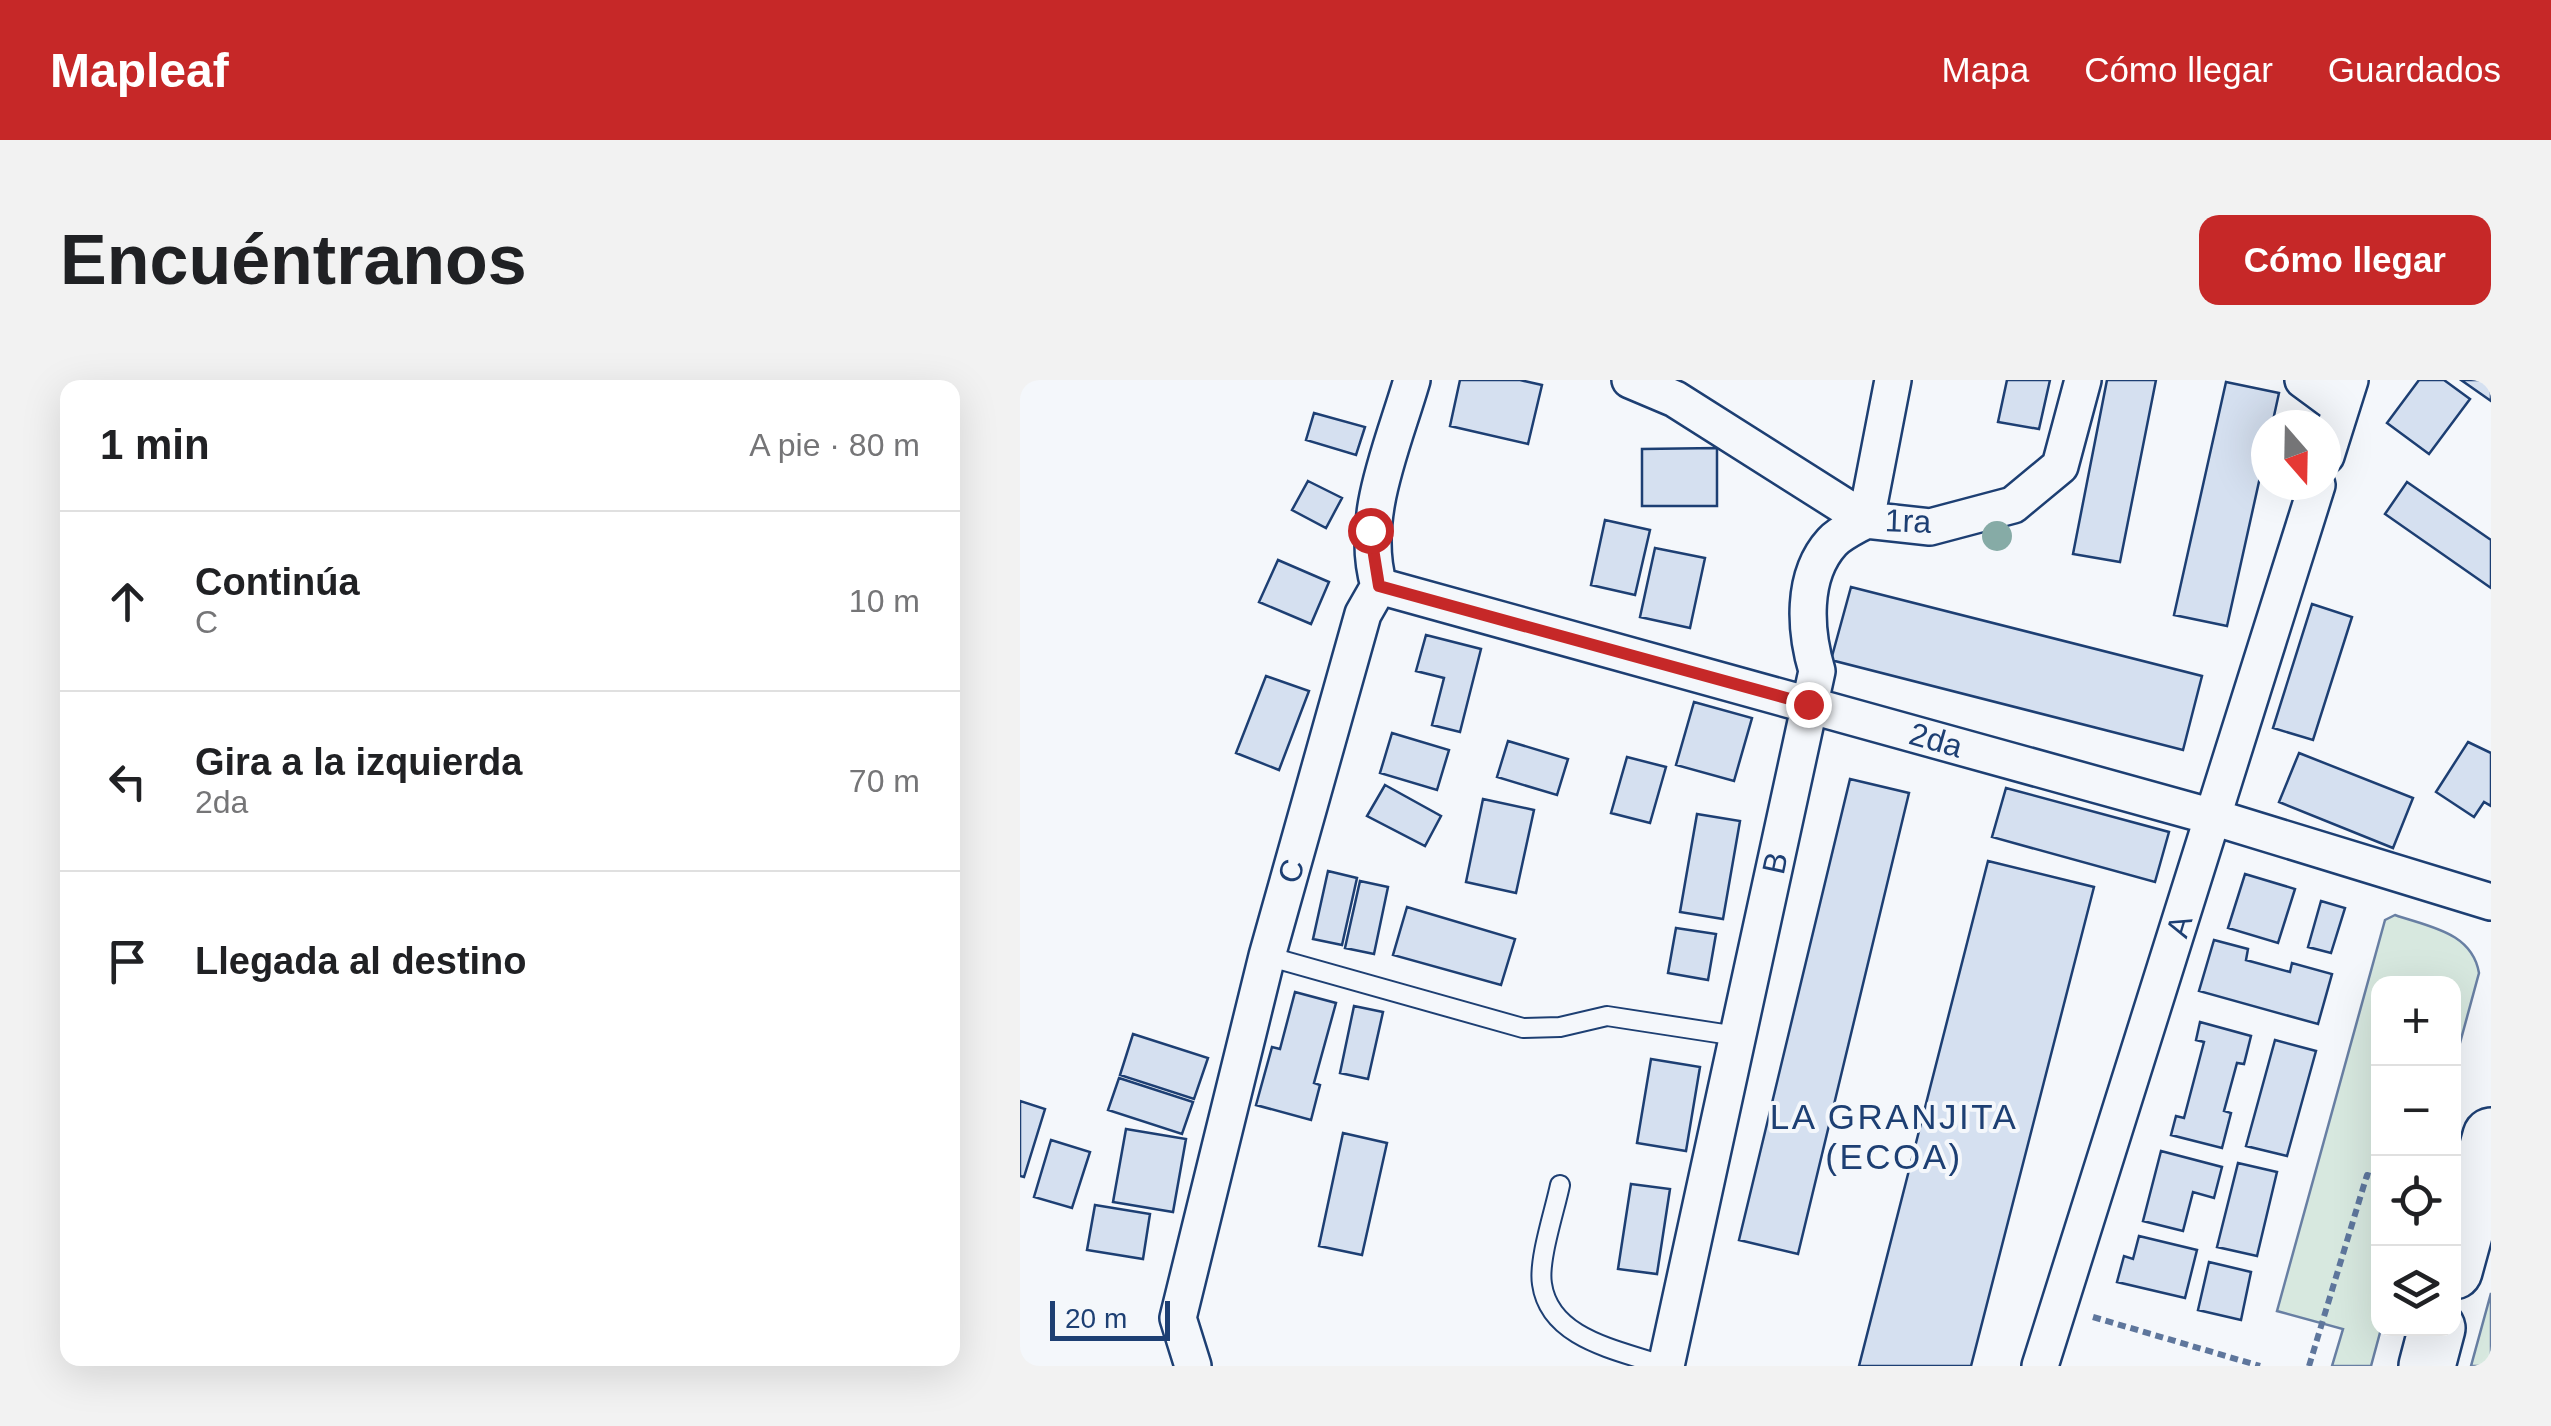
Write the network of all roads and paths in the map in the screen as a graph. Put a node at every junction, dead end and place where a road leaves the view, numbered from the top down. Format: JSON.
{"nodes":[{"id":1,"x":1412,"y":380,"type":"edge"},
{"id":2,"x":1630,"y":380,"type":"edge"},
{"id":3,"x":1892,"y":380,"type":"edge"},
{"id":4,"x":2083,"y":380,"type":"edge"},
{"id":5,"x":2303,"y":380,"type":"edge"},
{"id":6,"x":2346,"y":394,"type":"edge"},
{"id":7,"x":2312,"y":500,"type":"edge"},
{"id":8,"x":1866,"y":520,"type":"junction"},
{"id":9,"x":1379,"y":586,"type":"junction"},
{"id":10,"x":1808,"y":704,"type":"junction"},
{"id":11,"x":2213,"y":817,"type":"junction"},
{"id":12,"x":2491,"y":902,"type":"edge"},
{"id":13,"x":1267,"y":956,"type":"junction"},
{"id":14,"x":1737,"y":1036,"type":"junction"},
{"id":15,"x":2491,"y":1136,"type":"edge"},
{"id":16,"x":2371,"y":1176,"type":"edge"},
{"id":17,"x":1560,"y":1185,"type":"dead end"},
{"id":18,"x":2461,"y":1246,"type":"edge"},
{"id":19,"x":2058,"y":1307,"type":"junction"},
{"id":20,"x":2436,"y":1336,"type":"edge"},
{"id":21,"x":1193,"y":1366,"type":"edge"},
{"id":22,"x":1665,"y":1366,"type":"edge"},
{"id":23,"x":2040,"y":1366,"type":"edge"},
{"id":24,"x":2260,"y":1366,"type":"edge"},
{"id":25,"x":2309,"y":1366,"type":"edge"},
{"id":26,"x":2427,"y":1366,"type":"edge"}],
"edges":[{"from":1,"to":9,"type":"street"},
{"from":2,"to":8,"type":"street","name":"1ra"},
{"from":3,"to":8,"type":"street"},
{"from":4,"to":8,"type":"street","name":"1ra"},
{"from":5,"to":6,"type":"street"},
{"from":7,"to":11,"type":"street","name":"A"},
{"from":8,"to":10,"type":"street","name":"B"},
{"from":9,"to":10,"type":"street","name":"2da"},
{"from":9,"to":13,"type":"street","name":"C"},
{"from":10,"to":11,"type":"street","name":"2da"},
{"from":10,"to":14,"type":"street","name":"B"},
{"from":11,"to":12,"type":"street","name":"2da"},
{"from":11,"to":19,"type":"street","name":"A"},
{"from":13,"to":14,"type":"lane"},
{"from":13,"to":21,"type":"street","name":"C"},
{"from":14,"to":22,"type":"street","name":"B"},
{"from":15,"to":18,"type":"main road"},
{"from":16,"to":25,"type":"path"},
{"from":17,"to":22,"type":"lane"},
{"from":19,"to":23,"type":"street","name":"A"},
{"from":19,"to":24,"type":"path"},
{"from":20,"to":26,"type":"main road"}]}
